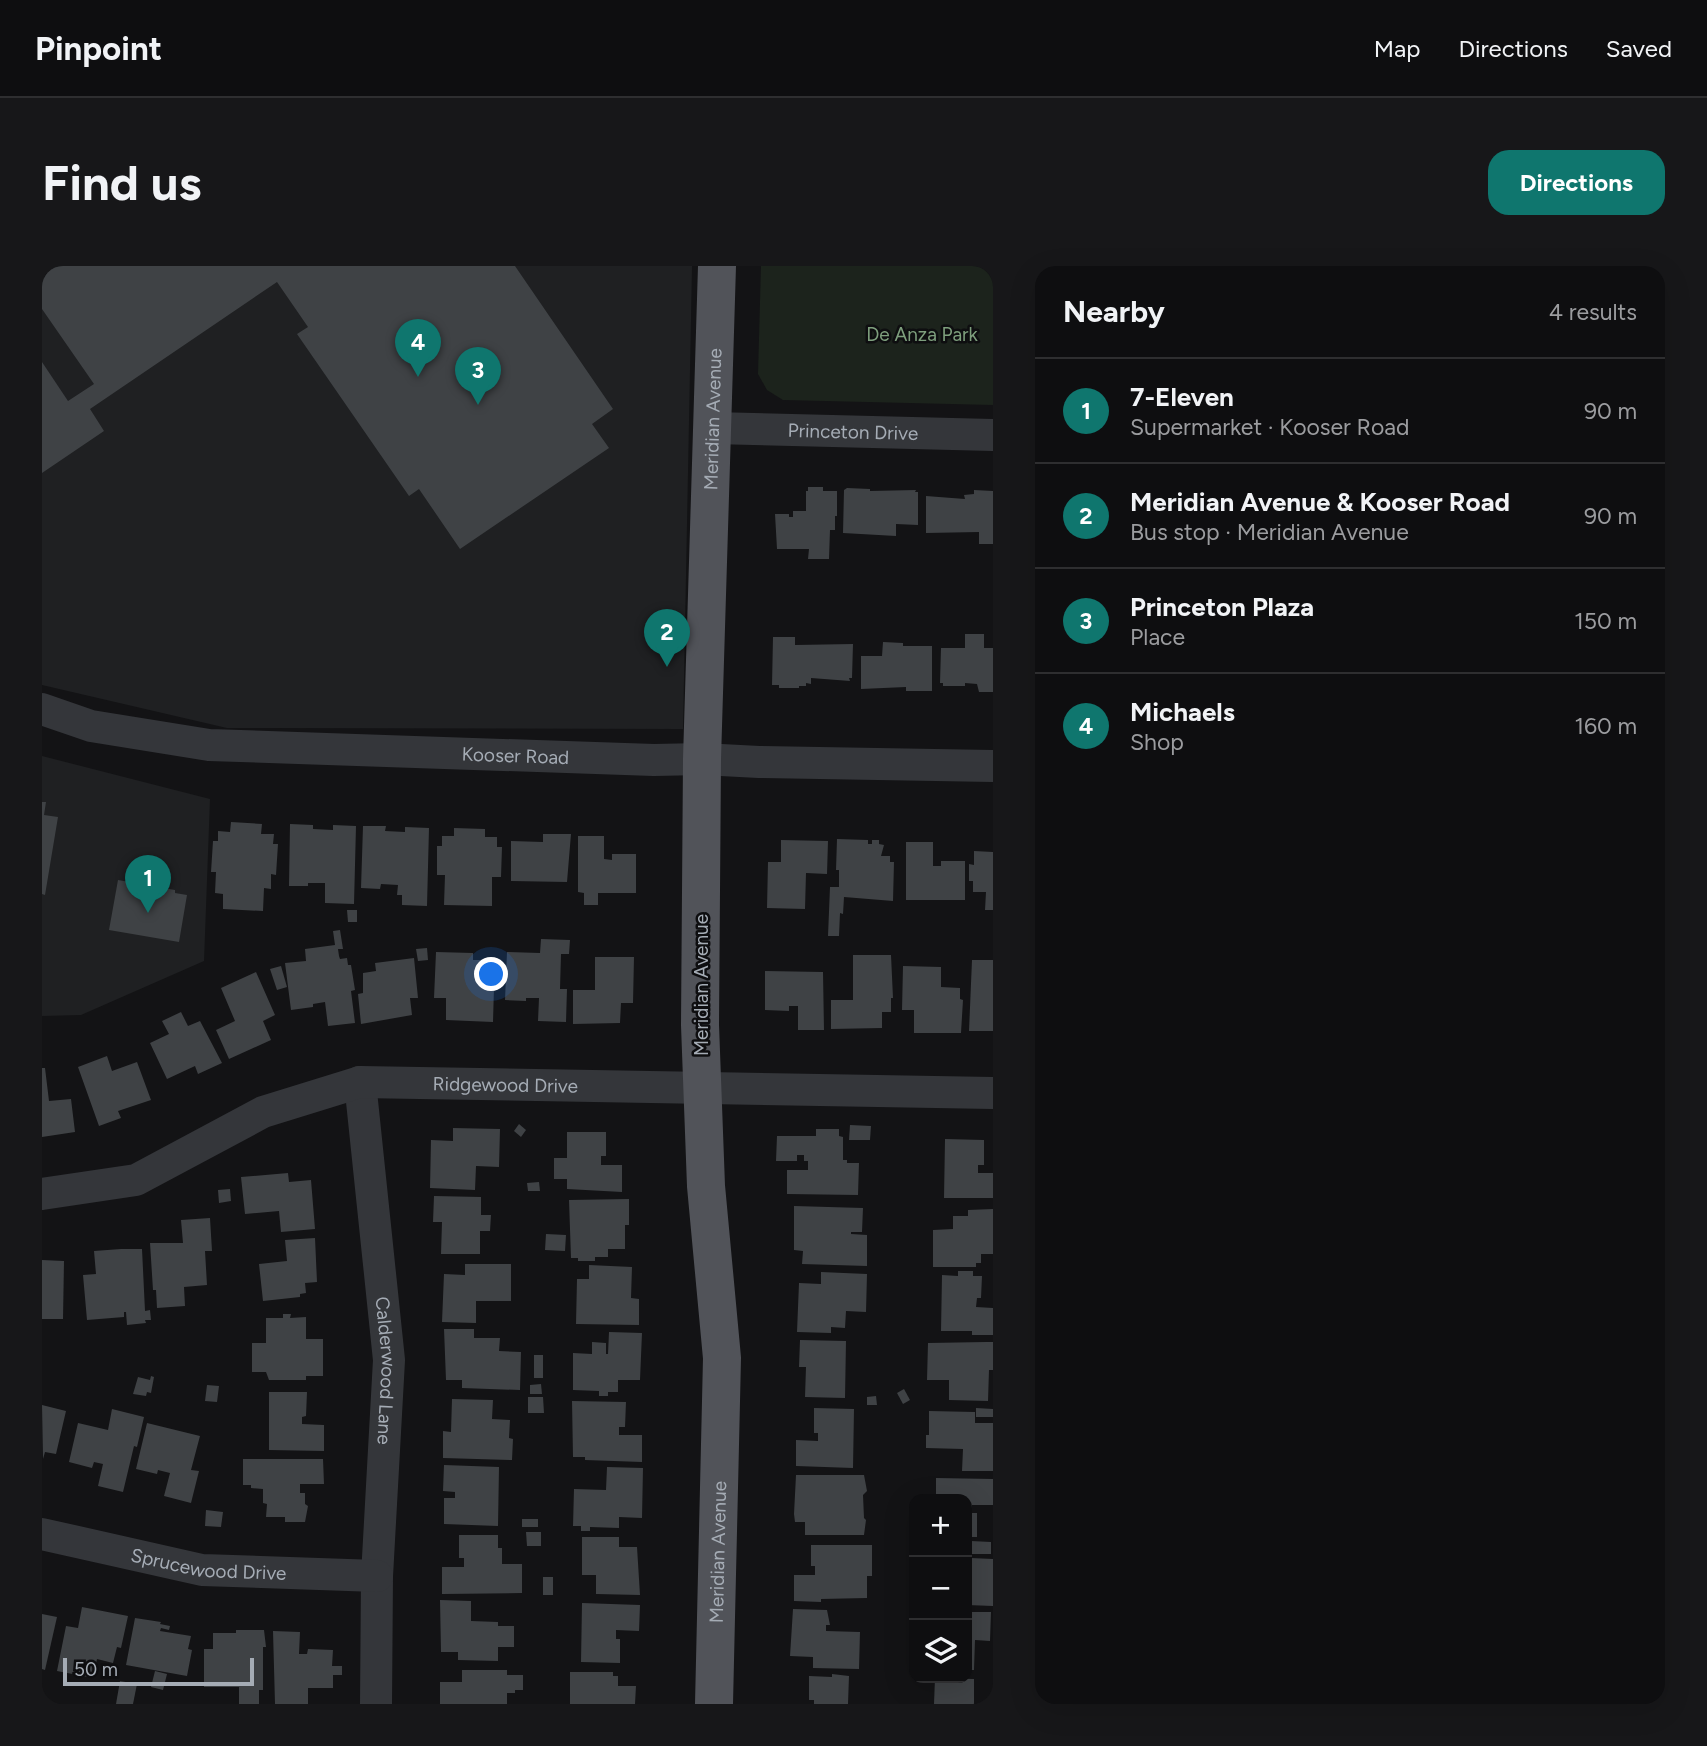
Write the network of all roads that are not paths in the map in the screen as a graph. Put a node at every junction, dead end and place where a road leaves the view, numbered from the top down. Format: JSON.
{"nodes":[{"id":1,"x":716,"y":266,"type":"edge"},
{"id":2,"x":713,"y":428,"type":"junction"},
{"id":3,"x":993,"y":435,"type":"edge"},
{"id":4,"x":42,"y":709,"type":"edge"},
{"id":5,"x":702,"y":759,"type":"junction"},
{"id":6,"x":993,"y":766,"type":"edge"},
{"id":7,"x":360,"y":1082,"type":"junction"},
{"id":8,"x":702,"y":1087,"type":"junction"},
{"id":9,"x":993,"y":1093,"type":"edge"},
{"id":10,"x":42,"y":1194,"type":"edge"},
{"id":11,"x":42,"y":1534,"type":"edge"},
{"id":12,"x":377,"y":1576,"type":"junction"},
{"id":13,"x":376,"y":1704,"type":"edge"},
{"id":14,"x":714,"y":1704,"type":"edge"}],
"edges":[{"from":1,"to":2,"type":"main road","name":"Meridian Avenue"},
{"from":2,"to":3,"type":"street","name":"Princeton Drive"},
{"from":2,"to":5,"type":"main road","name":"Meridian Avenue"},
{"from":4,"to":5,"type":"street","name":"Kooser Road"},
{"from":5,"to":6,"type":"street","name":"Kooser Road"},
{"from":5,"to":8,"type":"main road","name":"Meridian Avenue"},
{"from":7,"to":8,"type":"street","name":"Ridgewood Drive"},
{"from":7,"to":10,"type":"street","name":"Ridgewood Drive"},
{"from":7,"to":12,"type":"street","name":"Calderwood Lane"},
{"from":8,"to":9,"type":"street","name":"Ridgewood Drive"},
{"from":8,"to":14,"type":"main road","name":"Meridian Avenue"},
{"from":11,"to":12,"type":"street","name":"Sprucewood Drive"},
{"from":12,"to":13,"type":"street","name":"Calderwood Lane"}]}
